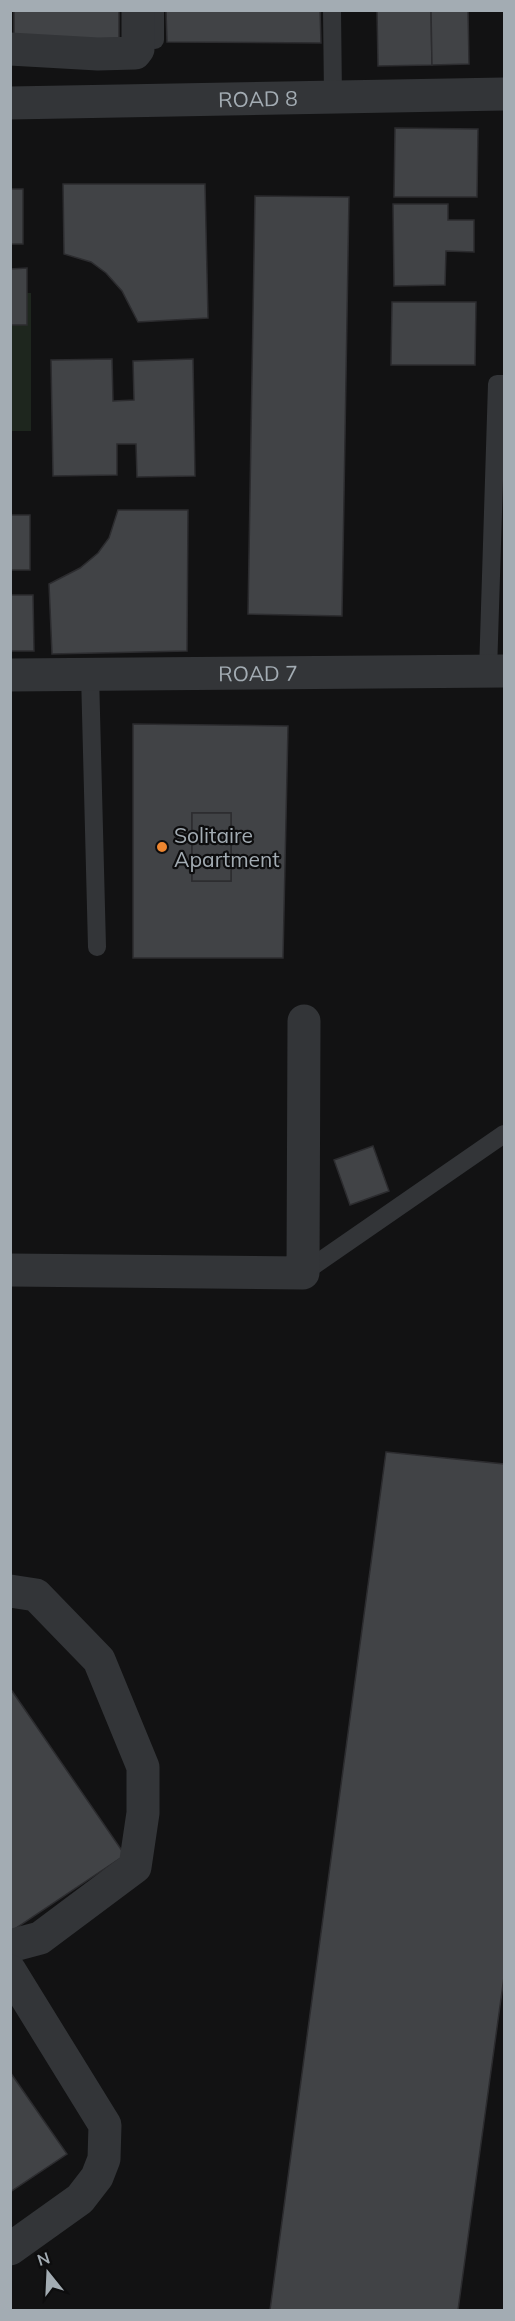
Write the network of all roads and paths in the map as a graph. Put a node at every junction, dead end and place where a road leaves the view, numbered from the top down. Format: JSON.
{"nodes":[{"id":1,"x":138,"y":10,"type":"edge"},
{"id":2,"x":155,"y":10,"type":"edge"},
{"id":3,"x":332,"y":10,"type":"edge"},
{"id":4,"x":155,"y":40,"type":"dead end"},
{"id":5,"x":10,"y":49,"type":"edge"},
{"id":6,"x":98,"y":54,"type":"junction"},
{"id":7,"x":504,"y":94,"type":"edge"},
{"id":8,"x":333,"y":97,"type":"junction"},
{"id":9,"x":99,"y":101,"type":"junction"},
{"id":10,"x":10,"y":103,"type":"edge"},
{"id":11,"x":504,"y":384,"type":"edge"},
{"id":12,"x":496,"y":672,"type":"edge"},
{"id":13,"x":90,"y":674,"type":"junction"},
{"id":14,"x":10,"y":675,"type":"edge"},
{"id":15,"x":97,"y":947,"type":"dead end"},
{"id":16,"x":304,"y":1021,"type":"dead end"},
{"id":17,"x":504,"y":1134,"type":"edge"},
{"id":18,"x":10,"y":1270,"type":"edge"},
{"id":19,"x":303,"y":1273,"type":"junction"},
{"id":20,"x":10,"y":1592,"type":"edge"},
{"id":21,"x":10,"y":1946,"type":"edge"},
{"id":22,"x":10,"y":1971,"type":"edge"},
{"id":23,"x":10,"y":2249,"type":"edge"}],
"edges":[{"from":1,"to":6,"type":"street"},
{"from":2,"to":4,"type":"lane"},
{"from":3,"to":8,"type":"lane"},
{"from":5,"to":6,"type":"street"},
{"from":6,"to":9,"type":"street"},
{"from":7,"to":8,"type":"street","name":"ROAD 8"},
{"from":8,"to":9,"type":"street","name":"ROAD 8"},
{"from":9,"to":10,"type":"street","name":"ROAD 8"},
{"from":11,"to":12,"type":"lane"},
{"from":12,"to":13,"type":"street","name":"ROAD 7"},
{"from":13,"to":14,"type":"street","name":"ROAD 7"},
{"from":13,"to":15,"type":"lane"},
{"from":16,"to":19,"type":"street"},
{"from":17,"to":19,"type":"lane"},
{"from":18,"to":19,"type":"street"},
{"from":20,"to":21,"type":"street"},
{"from":22,"to":23,"type":"street"}]}
